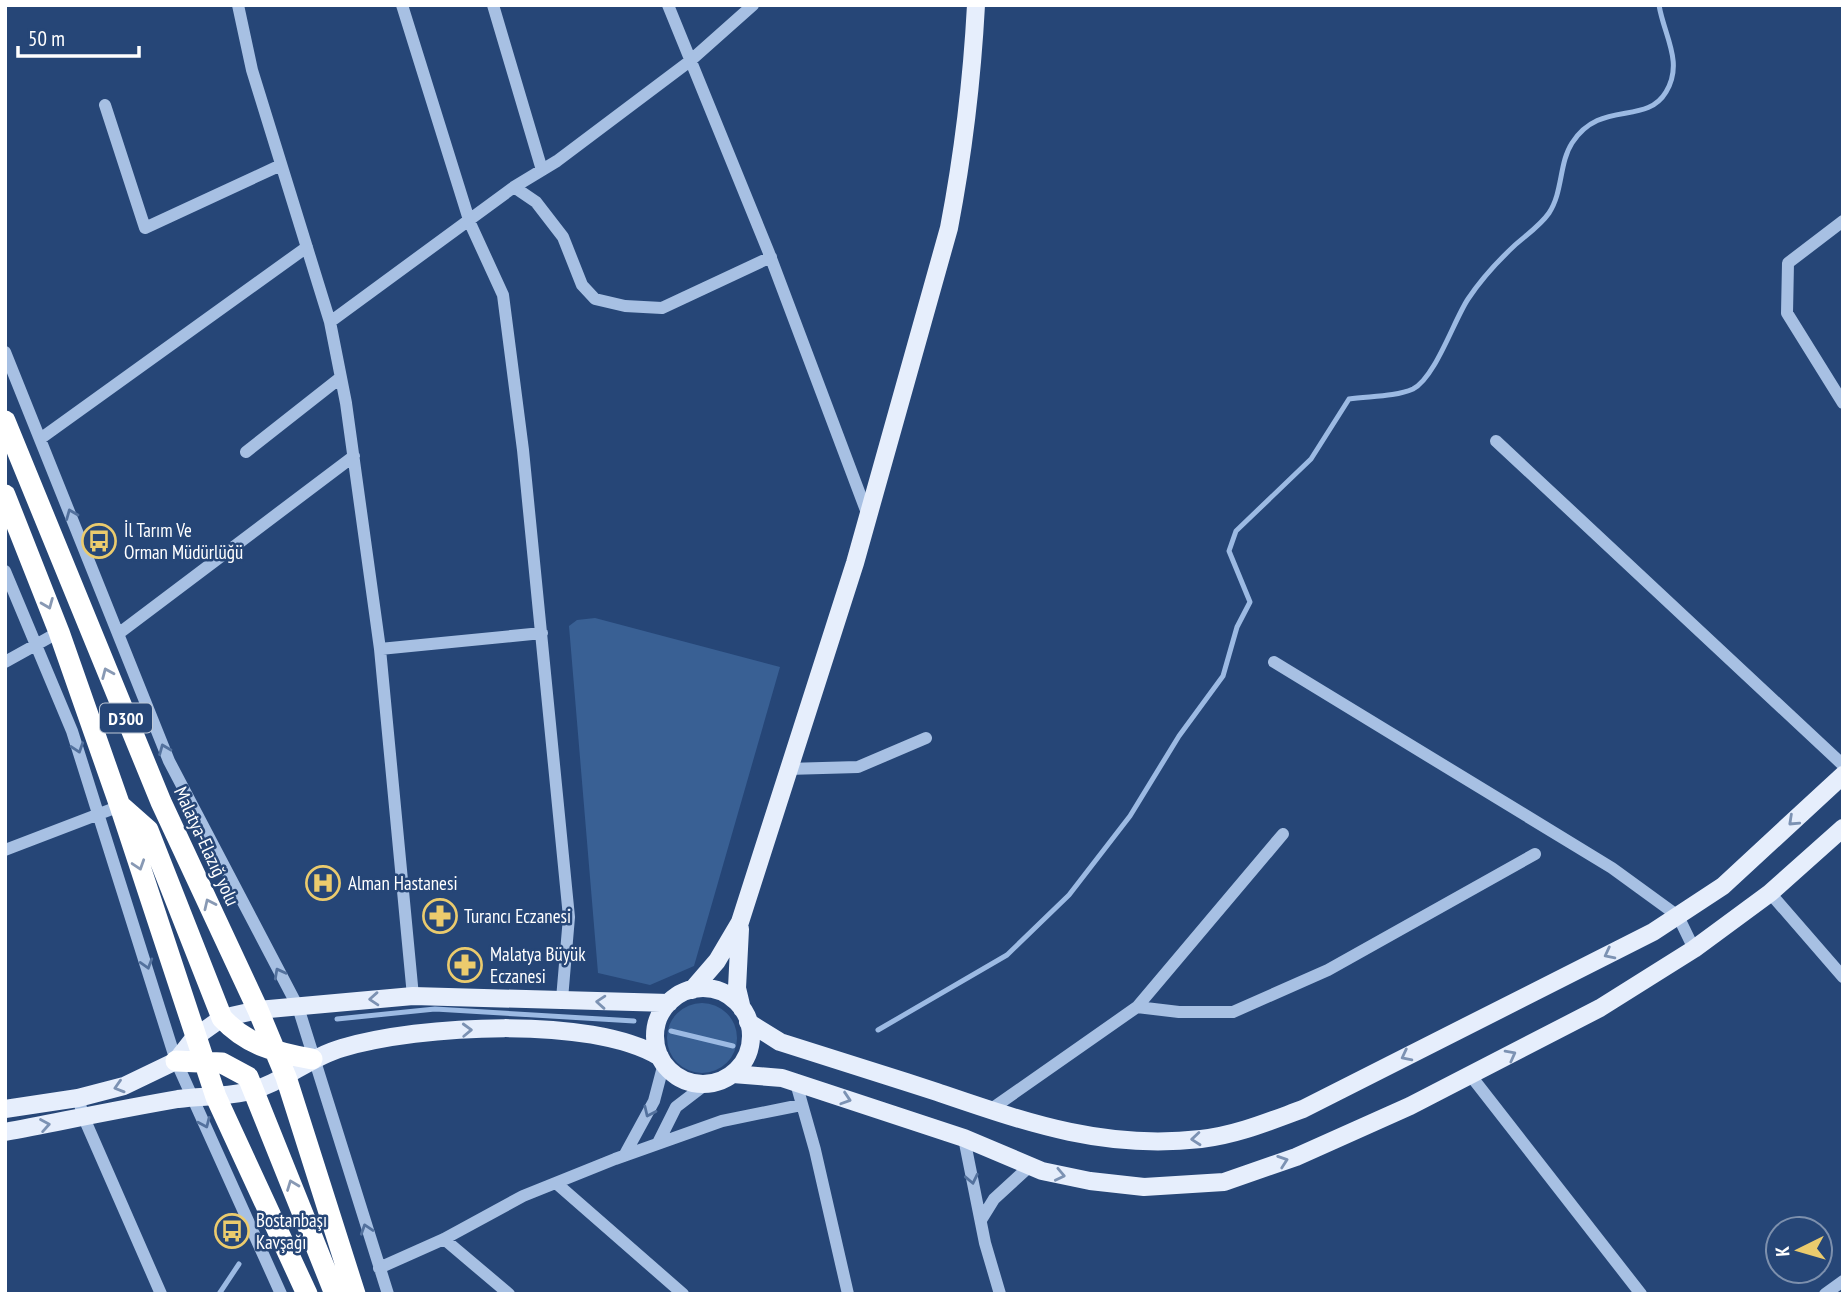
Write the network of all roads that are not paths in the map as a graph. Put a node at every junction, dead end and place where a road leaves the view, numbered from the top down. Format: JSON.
{"nodes":[{"id":1,"x":238,"y":5,"type":"edge"},
{"id":2,"x":402,"y":5,"type":"edge"},
{"id":3,"x":493,"y":5,"type":"edge"},
{"id":4,"x":668,"y":5,"type":"edge"},
{"id":5,"x":753,"y":5,"type":"edge"},
{"id":6,"x":976,"y":5,"type":"edge"},
{"id":7,"x":690,"y":61,"type":"junction"},
{"id":8,"x":105,"y":105,"type":"dead end"},
{"id":9,"x":281,"y":165,"type":"junction"},
{"id":10,"x":542,"y":170,"type":"junction"},
{"id":11,"x":514,"y":187,"type":"junction"},
{"id":12,"x":1843,"y":220,"type":"edge"},
{"id":13,"x":470,"y":223,"type":"junction"},
{"id":14,"x":307,"y":247,"type":"junction"},
{"id":15,"x":771,"y":257,"type":"junction"},
{"id":16,"x":330,"y":322,"type":"junction"},
{"id":17,"x":5,"y":352,"type":"edge"},
{"id":18,"x":340,"y":378,"type":"junction"},
{"id":19,"x":1843,"y":403,"type":"edge"},
{"id":20,"x":5,"y":421,"type":"edge"},
{"id":21,"x":40,"y":439,"type":"junction"},
{"id":22,"x":1496,"y":441,"type":"dead end"},
{"id":23,"x":246,"y":452,"type":"dead end"},
{"id":24,"x":354,"y":456,"type":"junction"},
{"id":25,"x":5,"y":495,"type":"edge"},
{"id":26,"x":867,"y":513,"type":"junction"},
{"id":27,"x":5,"y":571,"type":"edge"},
{"id":28,"x":59,"y":632,"type":"junction"},
{"id":29,"x":542,"y":633,"type":"junction"},
{"id":30,"x":118,"y":634,"type":"junction"},
{"id":31,"x":38,"y":645,"type":"junction"},
{"id":32,"x":380,"y":649,"type":"junction"},
{"id":33,"x":5,"y":662,"type":"edge"},
{"id":34,"x":1274,"y":662,"type":"dead end"},
{"id":35,"x":926,"y":738,"type":"dead end"},
{"id":36,"x":1843,"y":765,"type":"edge"},
{"id":37,"x":787,"y":769,"type":"junction"},
{"id":38,"x":1843,"y":775,"type":"edge"},
{"id":39,"x":120,"y":806,"type":"junction"},
{"id":40,"x":99,"y":813,"type":"junction"},
{"id":41,"x":1843,"y":828,"type":"edge"},
{"id":42,"x":1283,"y":834,"type":"dead end"},
{"id":43,"x":5,"y":850,"type":"edge"},
{"id":44,"x":1535,"y":854,"type":"dead end"},
{"id":45,"x":1770,"y":894,"type":"junction"},
{"id":46,"x":1678,"y":916,"type":"junction"},
{"id":47,"x":740,"y":922,"type":"junction"},
{"id":48,"x":1694,"y":948,"type":"junction"},
{"id":49,"x":1843,"y":977,"type":"edge"},
{"id":50,"x":691,"y":990,"type":"junction"},
{"id":51,"x":413,"y":996,"type":"junction"},
{"id":52,"x":562,"y":999,"type":"junction"},
{"id":53,"x":255,"y":1003,"type":"junction"},
{"id":54,"x":669,"y":1003,"type":"junction"},
{"id":55,"x":298,"y":1007,"type":"junction"},
{"id":56,"x":1137,"y":1007,"type":"junction"},
{"id":57,"x":220,"y":1013,"type":"junction"},
{"id":58,"x":745,"y":1015,"type":"junction"},
{"id":59,"x":194,"y":1038,"type":"junction"},
{"id":60,"x":276,"y":1051,"type":"junction"},
{"id":61,"x":312,"y":1059,"type":"junction"},
{"id":62,"x":202,"y":1060,"type":"junction"},
{"id":63,"x":662,"y":1060,"type":"junction"},
{"id":64,"x":176,"y":1061,"type":"junction"},
{"id":65,"x":733,"y":1074,"type":"junction"},
{"id":66,"x":1471,"y":1076,"type":"junction"},
{"id":67,"x":286,"y":1077,"type":"junction"},
{"id":68,"x":796,"y":1083,"type":"junction"},
{"id":69,"x":706,"y":1084,"type":"junction"},
{"id":70,"x":257,"y":1096,"type":"junction"},
{"id":71,"x":193,"y":1097,"type":"junction"},
{"id":72,"x":216,"y":1097,"type":"junction"},
{"id":73,"x":78,"y":1098,"type":"junction"},
{"id":74,"x":801,"y":1105,"type":"junction"},
{"id":75,"x":5,"y":1109,"type":"edge"},
{"id":76,"x":990,"y":1110,"type":"junction"},
{"id":77,"x":225,"y":1117,"type":"junction"},
{"id":78,"x":84,"y":1118,"type":"junction"},
{"id":79,"x":5,"y":1132,"type":"edge"},
{"id":80,"x":964,"y":1138,"type":"junction"},
{"id":81,"x":658,"y":1143,"type":"junction"},
{"id":82,"x":624,"y":1156,"type":"junction"},
{"id":83,"x":1030,"y":1166,"type":"junction"},
{"id":84,"x":555,"y":1183,"type":"junction"},
{"id":85,"x":981,"y":1220,"type":"junction"},
{"id":86,"x":444,"y":1239,"type":"junction"},
{"id":87,"x":379,"y":1268,"type":"junction"},
{"id":88,"x":1843,"y":1281,"type":"edge"},
{"id":89,"x":161,"y":1294,"type":"edge"},
{"id":90,"x":281,"y":1294,"type":"edge"},
{"id":91,"x":307,"y":1294,"type":"edge"},
{"id":92,"x":335,"y":1294,"type":"edge"},
{"id":93,"x":355,"y":1294,"type":"edge"},
{"id":94,"x":388,"y":1294,"type":"edge"},
{"id":95,"x":509,"y":1294,"type":"edge"},
{"id":96,"x":683,"y":1294,"type":"edge"},
{"id":97,"x":848,"y":1294,"type":"edge"},
{"id":98,"x":1000,"y":1294,"type":"edge"},
{"id":99,"x":1641,"y":1294,"type":"edge"},
{"id":100,"x":1825,"y":1294,"type":"edge"}],
"edges":[{"from":1,"to":9,"type":"street"},
{"from":2,"to":13,"type":"street"},
{"from":3,"to":10,"type":"street"},
{"from":4,"to":7,"type":"street"},
{"from":5,"to":7,"type":"street"},
{"from":6,"to":26,"type":"main road"},
{"from":7,"to":10,"type":"street"},
{"from":7,"to":15,"type":"street"},
{"from":8,"to":9,"type":"street"},
{"from":9,"to":14,"type":"street"},
{"from":10,"to":11,"type":"street"},
{"from":11,"to":13,"type":"street"},
{"from":11,"to":15,"type":"street"},
{"from":12,"to":19,"type":"street"},
{"from":13,"to":16,"type":"street"},
{"from":13,"to":29,"type":"street"},
{"from":14,"to":16,"type":"street"},
{"from":14,"to":21,"type":"street"},
{"from":15,"to":26,"type":"street"},
{"from":16,"to":18,"type":"street"},
{"from":17,"to":21,"type":"street"},
{"from":18,"to":23,"type":"street"},
{"from":18,"to":24,"type":"street"},
{"from":53,"to":20,"type":"highway","name":"Malatya-Elazığ yolu","number":"D300","one_way":true},
{"from":30,"to":21,"type":"street","one_way":true},
{"from":22,"to":36,"type":"street"},
{"from":24,"to":30,"type":"street"},
{"from":24,"to":32,"type":"street"},
{"from":25,"to":28,"type":"highway","number":"D300","one_way":true},
{"from":26,"to":37,"type":"main road"},
{"from":27,"to":31,"type":"street"},
{"from":28,"to":31,"type":"street"},
{"from":28,"to":39,"type":"highway","number":"D300"},
{"from":29,"to":32,"type":"street"},
{"from":29,"to":52,"type":"street"},
{"from":55,"to":30,"type":"street","one_way":true},
{"from":31,"to":33,"type":"street"},
{"from":31,"to":40,"type":"street","one_way":true},
{"from":32,"to":51,"type":"street"},
{"from":34,"to":46,"type":"street"},
{"from":35,"to":37,"type":"street"},
{"from":37,"to":47,"type":"main road"},
{"from":38,"to":46,"type":"main road","one_way":true},
{"from":39,"to":40,"type":"street"},
{"from":39,"to":57,"type":"highway"},
{"from":39,"to":59,"type":"highway","number":"D300","one_way":true},
{"from":40,"to":43,"type":"street"},
{"from":40,"to":64,"type":"street","one_way":true},
{"from":41,"to":45,"type":"main road"},
{"from":42,"to":56,"type":"street"},
{"from":44,"to":56,"type":"street"},
{"from":45,"to":48,"type":"main road"},
{"from":45,"to":49,"type":"street"},
{"from":46,"to":48,"type":"street"},
{"from":46,"to":76,"type":"main road","one_way":true},
{"from":47,"to":50,"type":"main road"},
{"from":47,"to":58,"type":"main road"},
{"from":66,"to":48,"type":"main road","one_way":true},
{"from":50,"to":54,"type":"main road"},
{"from":50,"to":58,"type":"main road"},
{"from":51,"to":52,"type":"main road"},
{"from":51,"to":55,"type":"main road","one_way":true},
{"from":54,"to":52,"type":"main road","one_way":true},
{"from":53,"to":55,"type":"main road"},
{"from":53,"to":57,"type":"highway"},
{"from":53,"to":60,"type":"highway","name":"Malatya-Elazığ yolu","number":"D300"},
{"from":54,"to":63,"type":"main road"},
{"from":55,"to":61,"type":"street"},
{"from":56,"to":76,"type":"street"},
{"from":57,"to":59,"type":"main road"},
{"from":57,"to":60,"type":"highway"},
{"from":58,"to":65,"type":"main road"},
{"from":58,"to":76,"type":"main road"},
{"from":59,"to":62,"type":"highway","number":"D300"},
{"from":59,"to":64,"type":"main road"},
{"from":60,"to":61,"type":"highway"},
{"from":60,"to":67,"type":"highway","name":"Malatya-Elazığ yolu","number":"D300"},
{"from":61,"to":63,"type":"main road","one_way":true},
{"from":61,"to":67,"type":"main road"},
{"from":87,"to":61,"type":"street","one_way":true},
{"from":62,"to":64,"type":"highway"},
{"from":62,"to":70,"type":"highway"},
{"from":62,"to":72,"type":"highway","number":"D300"},
{"from":63,"to":69,"type":"main road"},
{"from":63,"to":82,"type":"street","one_way":true},
{"from":64,"to":71,"type":"street"},
{"from":64,"to":73,"type":"main road","one_way":true},
{"from":65,"to":68,"type":"main road"},
{"from":65,"to":69,"type":"main road"},
{"from":83,"to":66,"type":"main road","one_way":true},
{"from":66,"to":99,"type":"street"},
{"from":67,"to":70,"type":"main road"},
{"from":67,"to":93,"type":"highway","name":"Malatya-Elazığ yolu","number":"D300"},
{"from":68,"to":74,"type":"street"},
{"from":68,"to":80,"type":"main road","one_way":true},
{"from":69,"to":81,"type":"street"},
{"from":70,"to":72,"type":"main road"},
{"from":70,"to":77,"type":"highway"},
{"from":92,"to":70,"type":"highway","one_way":true},
{"from":71,"to":72,"type":"main road"},
{"from":71,"to":78,"type":"main road"},
{"from":71,"to":90,"type":"street","one_way":true},
{"from":72,"to":77,"type":"highway","number":"D300"},
{"from":73,"to":75,"type":"main road"},
{"from":73,"to":78,"type":"street"},
{"from":74,"to":81,"type":"street"},
{"from":74,"to":97,"type":"street"},
{"from":77,"to":91,"type":"highway","number":"D300"},
{"from":79,"to":78,"type":"main road","one_way":true},
{"from":78,"to":89,"type":"street"},
{"from":80,"to":83,"type":"main road"},
{"from":80,"to":85,"type":"street","one_way":true},
{"from":81,"to":82,"type":"street"},
{"from":82,"to":84,"type":"street"},
{"from":83,"to":85,"type":"street"},
{"from":84,"to":86,"type":"street"},
{"from":84,"to":96,"type":"street"},
{"from":85,"to":98,"type":"street"},
{"from":86,"to":87,"type":"street"},
{"from":86,"to":95,"type":"street"},
{"from":87,"to":94,"type":"street"},
{"from":88,"to":100,"type":"street"}]}
